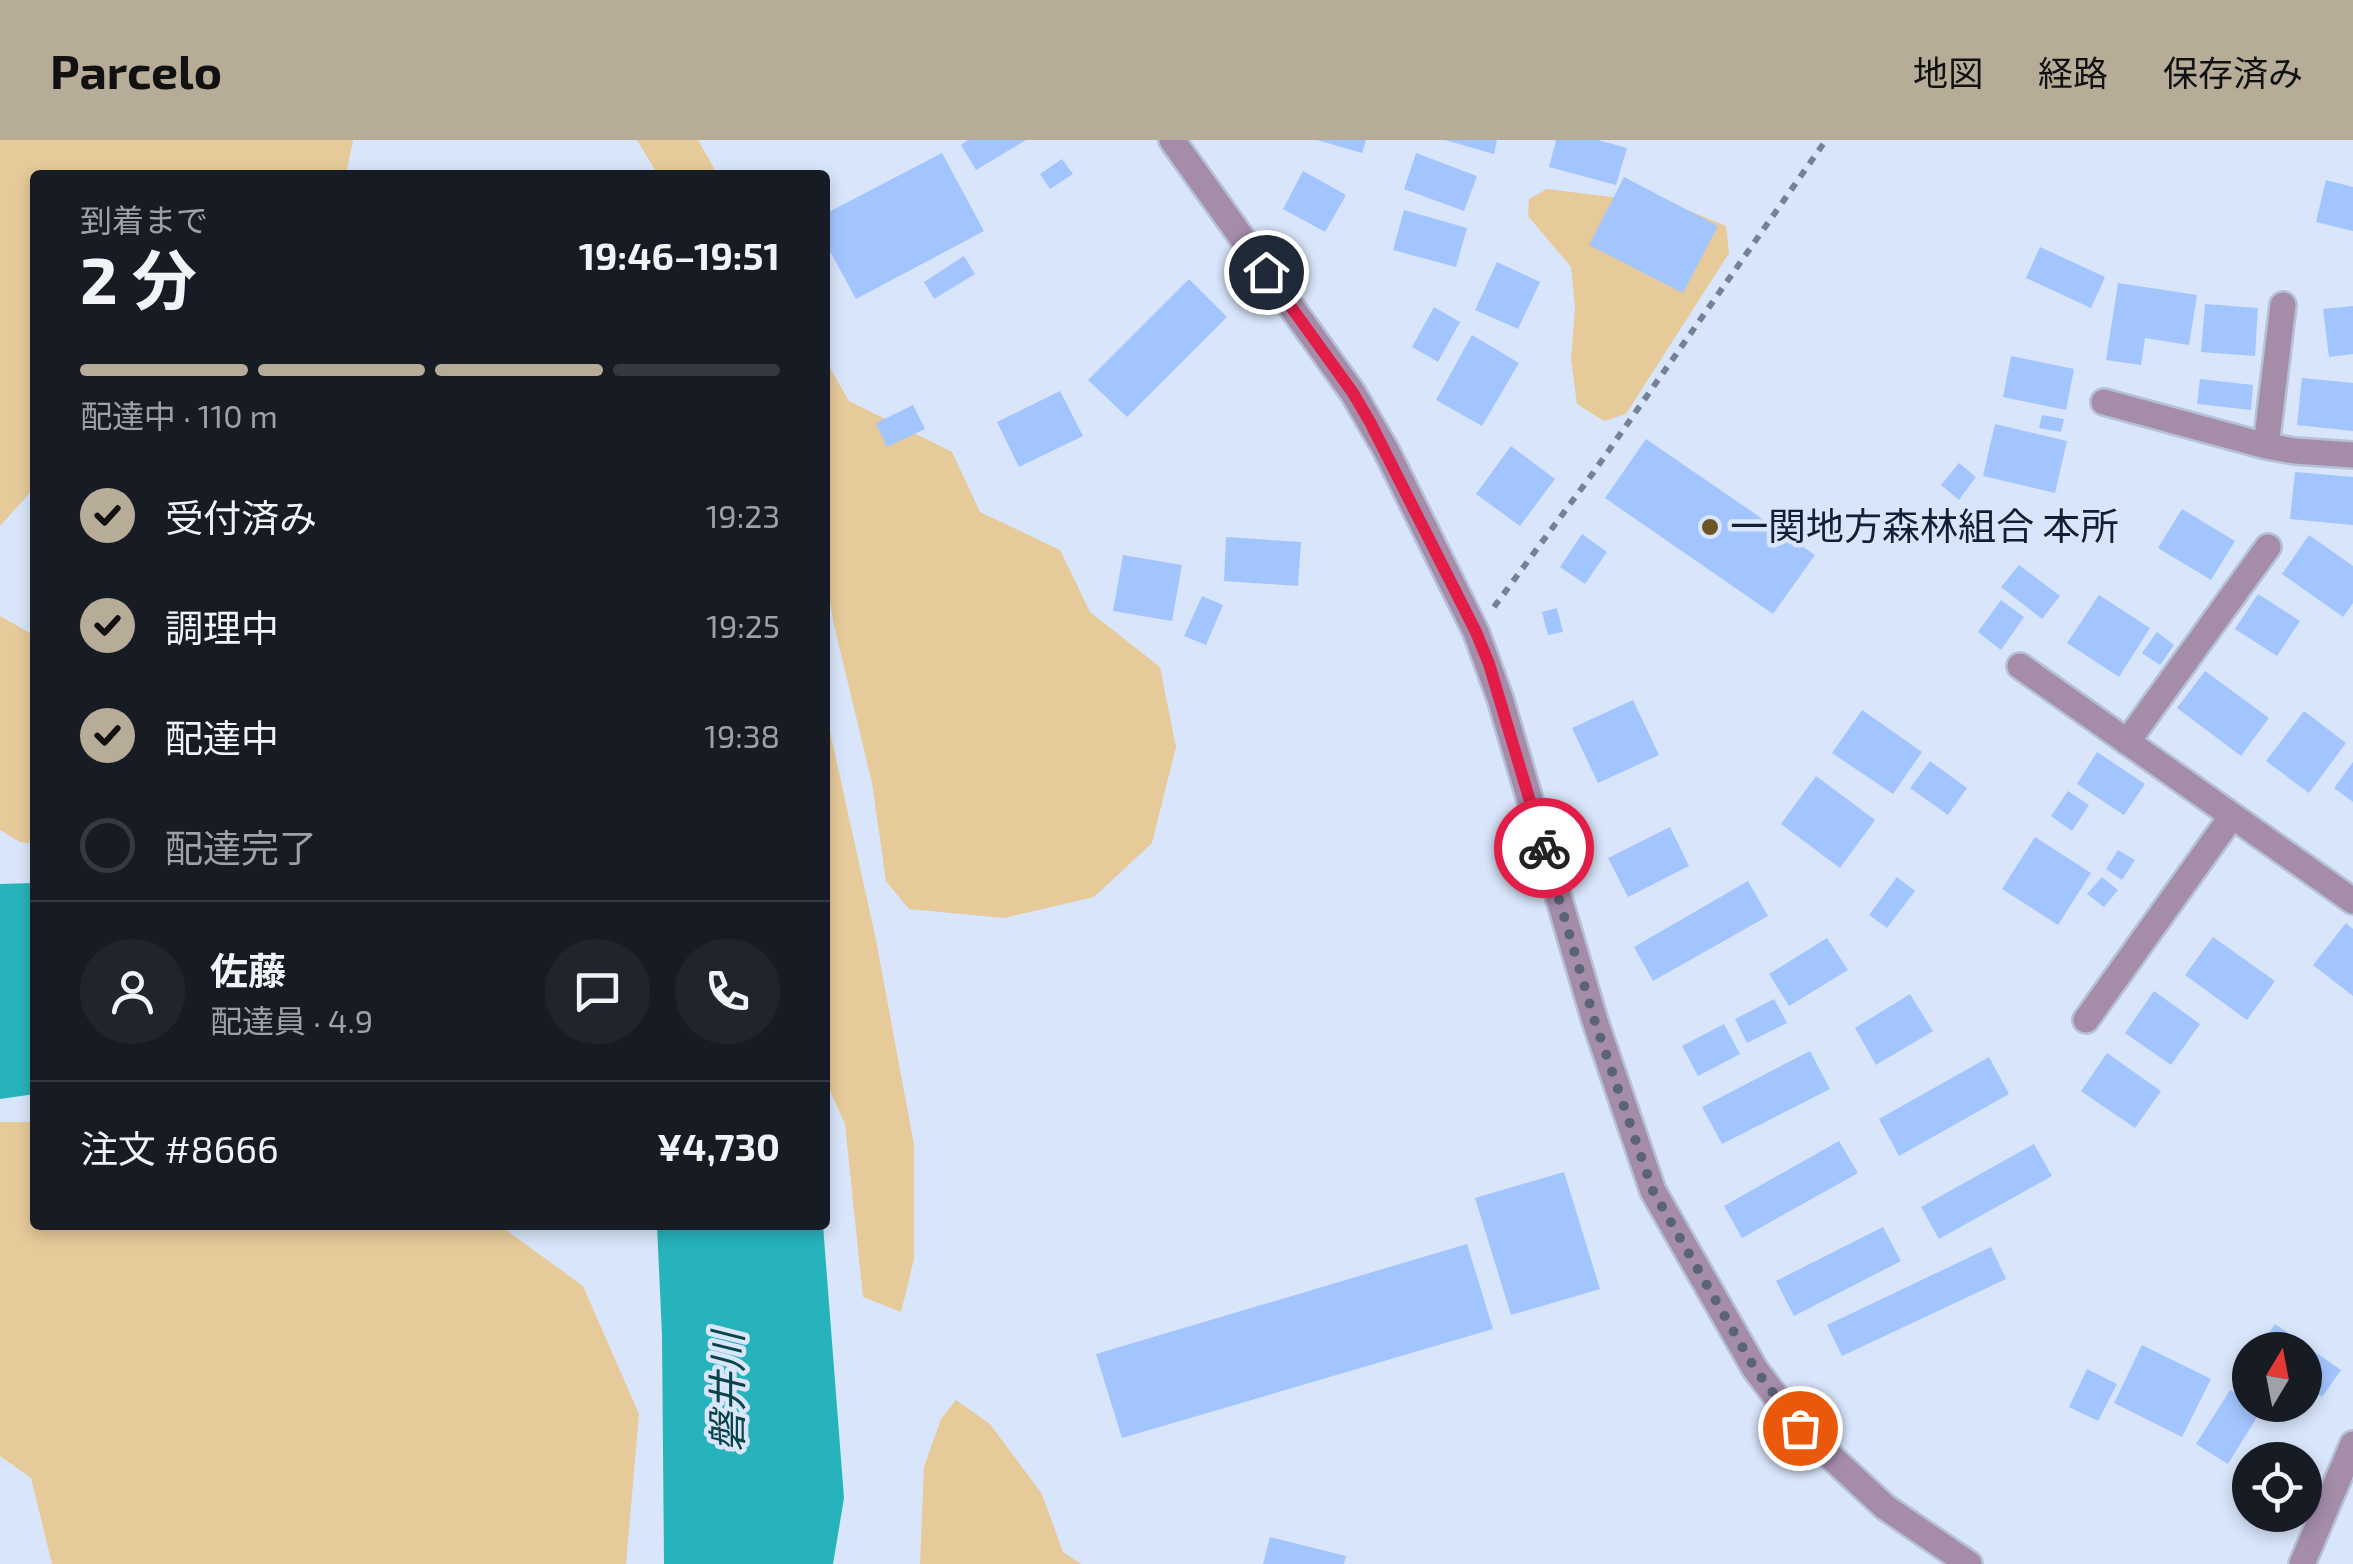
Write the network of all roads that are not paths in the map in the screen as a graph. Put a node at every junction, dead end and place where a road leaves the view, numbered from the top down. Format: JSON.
{"nodes":[{"id":1,"x":1172,"y":140,"type":"edge"},
{"id":2,"x":2283,"y":305,"type":"dead end"},
{"id":3,"x":2104,"y":402,"type":"dead end"},
{"id":4,"x":2266,"y":446,"type":"junction"},
{"id":5,"x":2353,"y":455,"type":"edge"},
{"id":6,"x":2268,"y":546,"type":"dead end"},
{"id":7,"x":2020,"y":666,"type":"dead end"},
{"id":8,"x":2127,"y":742,"type":"junction"},
{"id":9,"x":2232,"y":816,"type":"junction"},
{"id":10,"x":2353,"y":901,"type":"edge"},
{"id":11,"x":2086,"y":1020,"type":"dead end"},
{"id":12,"x":2353,"y":1444,"type":"edge"},
{"id":13,"x":1969,"y":1564,"type":"edge"},
{"id":14,"x":2302,"y":1564,"type":"edge"}],
"edges":[{"from":1,"to":13,"type":"street"},
{"from":2,"to":4,"type":"street"},
{"from":3,"to":4,"type":"street"},
{"from":4,"to":5,"type":"street"},
{"from":6,"to":8,"type":"street"},
{"from":7,"to":8,"type":"street"},
{"from":8,"to":9,"type":"street"},
{"from":9,"to":10,"type":"street"},
{"from":9,"to":11,"type":"street"},
{"from":12,"to":14,"type":"street"}]}
